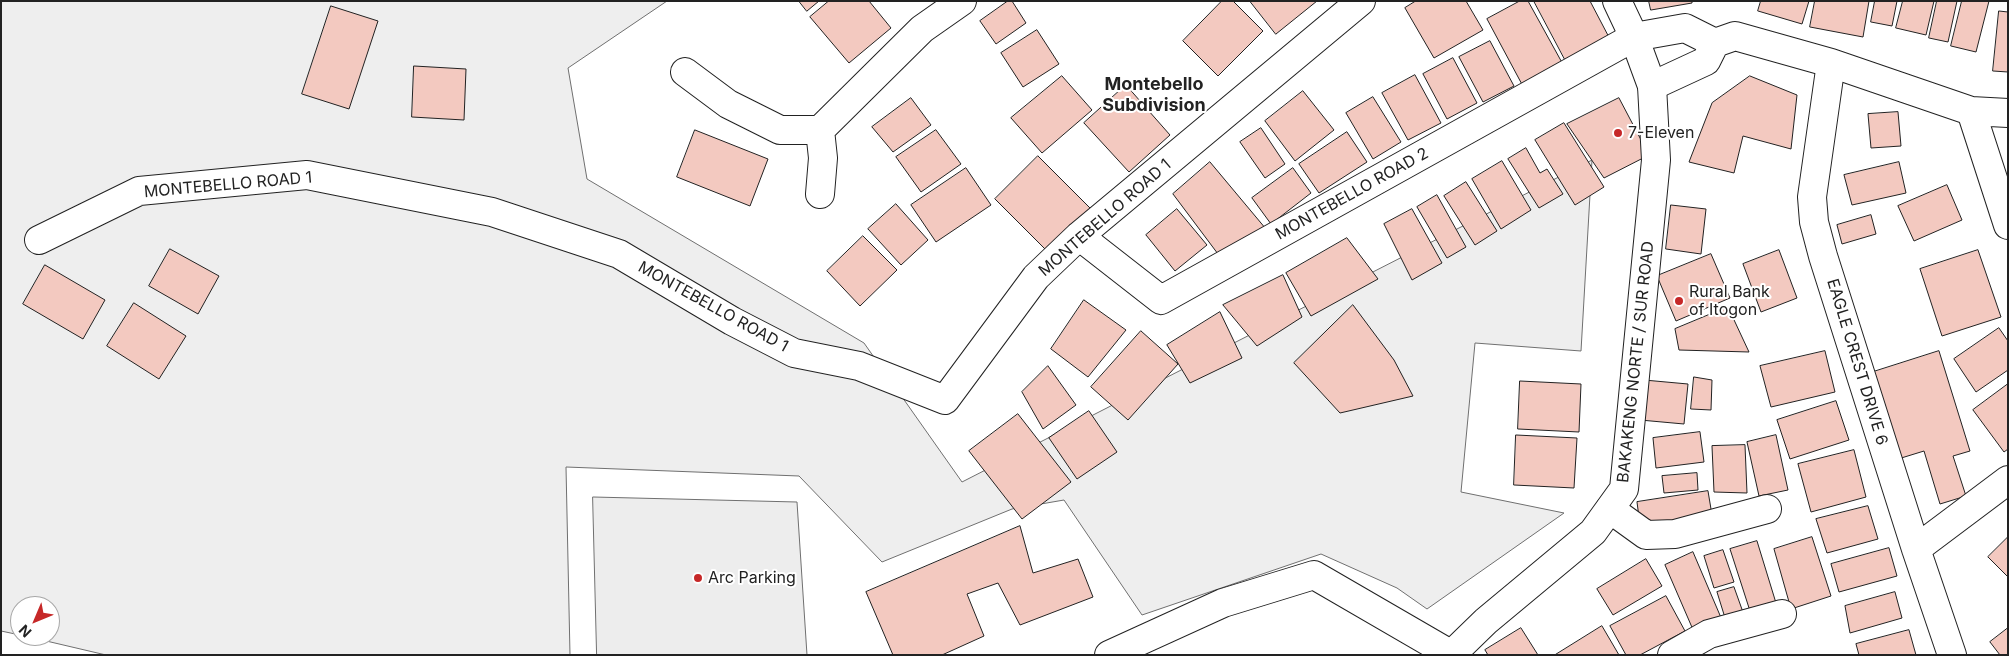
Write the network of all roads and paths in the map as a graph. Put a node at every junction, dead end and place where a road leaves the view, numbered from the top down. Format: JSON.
{"nodes":[{"id":1,"x":962,"y":1,"type":"edge"},
{"id":2,"x":1361,"y":1,"type":"edge"},
{"id":3,"x":1617,"y":1,"type":"edge"},
{"id":4,"x":1634,"y":38,"type":"junction"},
{"id":5,"x":1715,"y":44,"type":"junction"},
{"id":6,"x":1831,"y":63,"type":"junction"},
{"id":7,"x":686,"y":72,"type":"dead end"},
{"id":8,"x":1652,"y":86,"type":"junction"},
{"id":9,"x":1971,"y":110,"type":"junction"},
{"id":10,"x":2008,"y":114,"type":"edge"},
{"id":11,"x":820,"y":130,"type":"junction"},
{"id":12,"x":820,"y":194,"type":"dead end"},
{"id":13,"x":2008,"y":225,"type":"edge"},
{"id":14,"x":1080,"y":236,"type":"junction"},
{"id":15,"x":39,"y":240,"type":"dead end"},
{"id":16,"x":2008,"y":480,"type":"edge"},
{"id":17,"x":1610,"y":509,"type":"junction"},
{"id":18,"x":1767,"y":509,"type":"dead end"},
{"id":19,"x":1916,"y":549,"type":"junction"},
{"id":20,"x":1782,"y":614,"type":"dead end"},
{"id":21,"x":1109,"y":655,"type":"edge"},
{"id":22,"x":1452,"y":655,"type":"edge"},
{"id":23,"x":1672,"y":655,"type":"edge"},
{"id":24,"x":1952,"y":655,"type":"edge"}],
"edges":[{"from":1,"to":11,"type":"street"},
{"from":2,"to":14,"type":"street","name":"MONTEBELLO ROAD 1"},
{"from":3,"to":4,"type":"street","name":"BAKAKENG NORTE / SUR ROAD"},
{"from":4,"to":5,"type":"street"},
{"from":4,"to":8,"type":"street","name":"BAKAKENG NORTE / SUR ROAD"},
{"from":4,"to":14,"type":"street","name":"MONTEBELLO ROAD 2"},
{"from":5,"to":6,"type":"street"},
{"from":5,"to":8,"type":"street"},
{"from":6,"to":9,"type":"street"},
{"from":6,"to":19,"type":"street","name":"EAGLE CREST DRIVE 6"},
{"from":7,"to":11,"type":"street"},
{"from":8,"to":17,"type":"street","name":"BAKAKENG NORTE / SUR ROAD"},
{"from":9,"to":10,"type":"street"},
{"from":9,"to":13,"type":"street"},
{"from":11,"to":12,"type":"street"},
{"from":14,"to":15,"type":"street","name":"MONTEBELLO ROAD 1"},
{"from":16,"to":19,"type":"street"},
{"from":17,"to":18,"type":"street"},
{"from":17,"to":22,"type":"street","name":"BAKAKENG NORTE / SUR ROAD"},
{"from":19,"to":24,"type":"street","name":"EAGLE CREST DRIVE 6"},
{"from":20,"to":23,"type":"street"},
{"from":21,"to":22,"type":"street"}]}
